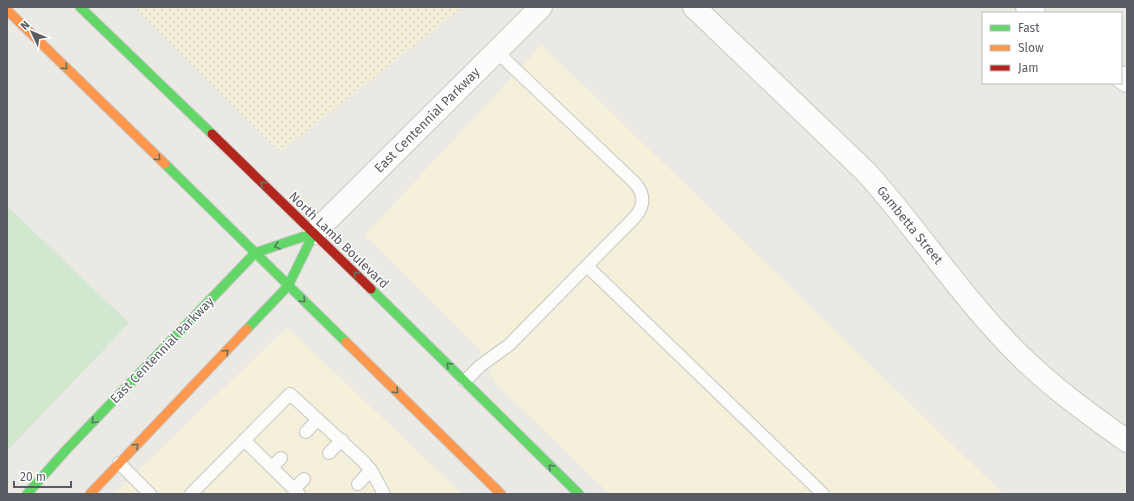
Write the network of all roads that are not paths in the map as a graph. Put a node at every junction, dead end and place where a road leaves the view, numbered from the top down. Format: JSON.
{"nodes":[{"id":1,"x":80,"y":7,"type":"edge"},
{"id":2,"x":541,"y":7,"type":"edge"},
{"id":3,"x":694,"y":7,"type":"edge"},
{"id":4,"x":7,"y":10,"type":"edge"},
{"id":5,"x":496,"y":52,"type":"junction"},
{"id":6,"x":314,"y":233,"type":"junction"},
{"id":7,"x":255,"y":253,"type":"junction"},
{"id":8,"x":587,"y":266,"type":"junction"},
{"id":9,"x":288,"y":286,"type":"junction"},
{"id":10,"x":465,"y":381,"type":"junction"},
{"id":11,"x":318,"y":419,"type":"junction"},
{"id":12,"x":306,"y":432,"type":"dead end"},
{"id":13,"x":244,"y":440,"type":"junction"},
{"id":14,"x":342,"y":440,"type":"junction"},
{"id":15,"x":1127,"y":441,"type":"edge"},
{"id":16,"x":329,"y":452,"type":"dead end"},
{"id":17,"x":281,"y":458,"type":"dead end"},
{"id":18,"x":119,"y":464,"type":"junction"},
{"id":19,"x":272,"y":467,"type":"junction"},
{"id":20,"x":371,"y":470,"type":"junction"},
{"id":21,"x":304,"y":479,"type":"dead end"},
{"id":22,"x":358,"y":484,"type":"dead end"},
{"id":23,"x":297,"y":491,"type":"edge"},
{"id":24,"x":498,"y":493,"type":"edge"},
{"id":25,"x":27,"y":494,"type":"edge"},
{"id":26,"x":90,"y":494,"type":"edge"},
{"id":27,"x":150,"y":494,"type":"edge"},
{"id":28,"x":192,"y":494,"type":"edge"},
{"id":29,"x":384,"y":494,"type":"edge"},
{"id":30,"x":579,"y":494,"type":"edge"},
{"id":31,"x":823,"y":494,"type":"edge"}],
"edges":[{"from":6,"to":1,"type":"main road","name":"North Lamb Boulevard","one_way":true},
{"from":2,"to":5,"type":"street","name":"East Centennial Parkway"},
{"from":3,"to":15,"type":"street","name":"Gambetta Street"},
{"from":4,"to":7,"type":"main road","one_way":true},
{"from":5,"to":6,"type":"street","name":"East Centennial Parkway"},
{"from":5,"to":8,"type":"lane"},
{"from":6,"to":7,"type":"main road","name":"East Centennial Parkway","one_way":true},
{"from":6,"to":9,"type":"main road","name":"East Centennial Parkway"},
{"from":10,"to":6,"type":"main road","name":"North Lamb Boulevard","one_way":true},
{"from":7,"to":9,"type":"main road"},
{"from":7,"to":25,"type":"main road","name":"East Centennial Parkway","one_way":true},
{"from":8,"to":10,"type":"lane"},
{"from":8,"to":31,"type":"lane"},
{"from":18,"to":9,"type":"main road","name":"East Centennial Parkway","one_way":true},
{"from":9,"to":24,"type":"main road","one_way":true},
{"from":30,"to":10,"type":"main road","name":"North Lamb Boulevard","one_way":true},
{"from":11,"to":12,"type":"lane"},
{"from":11,"to":13,"type":"lane"},
{"from":11,"to":14,"type":"lane"},
{"from":13,"to":19,"type":"lane"},
{"from":13,"to":28,"type":"lane"},
{"from":14,"to":16,"type":"lane"},
{"from":14,"to":20,"type":"lane"},
{"from":17,"to":19,"type":"lane"},
{"from":18,"to":26,"type":"main road","name":"East Centennial Parkway"},
{"from":18,"to":27,"type":"lane"},
{"from":19,"to":23,"type":"lane"},
{"from":20,"to":22,"type":"lane"},
{"from":20,"to":29,"type":"lane"},
{"from":21,"to":23,"type":"lane"}]}
